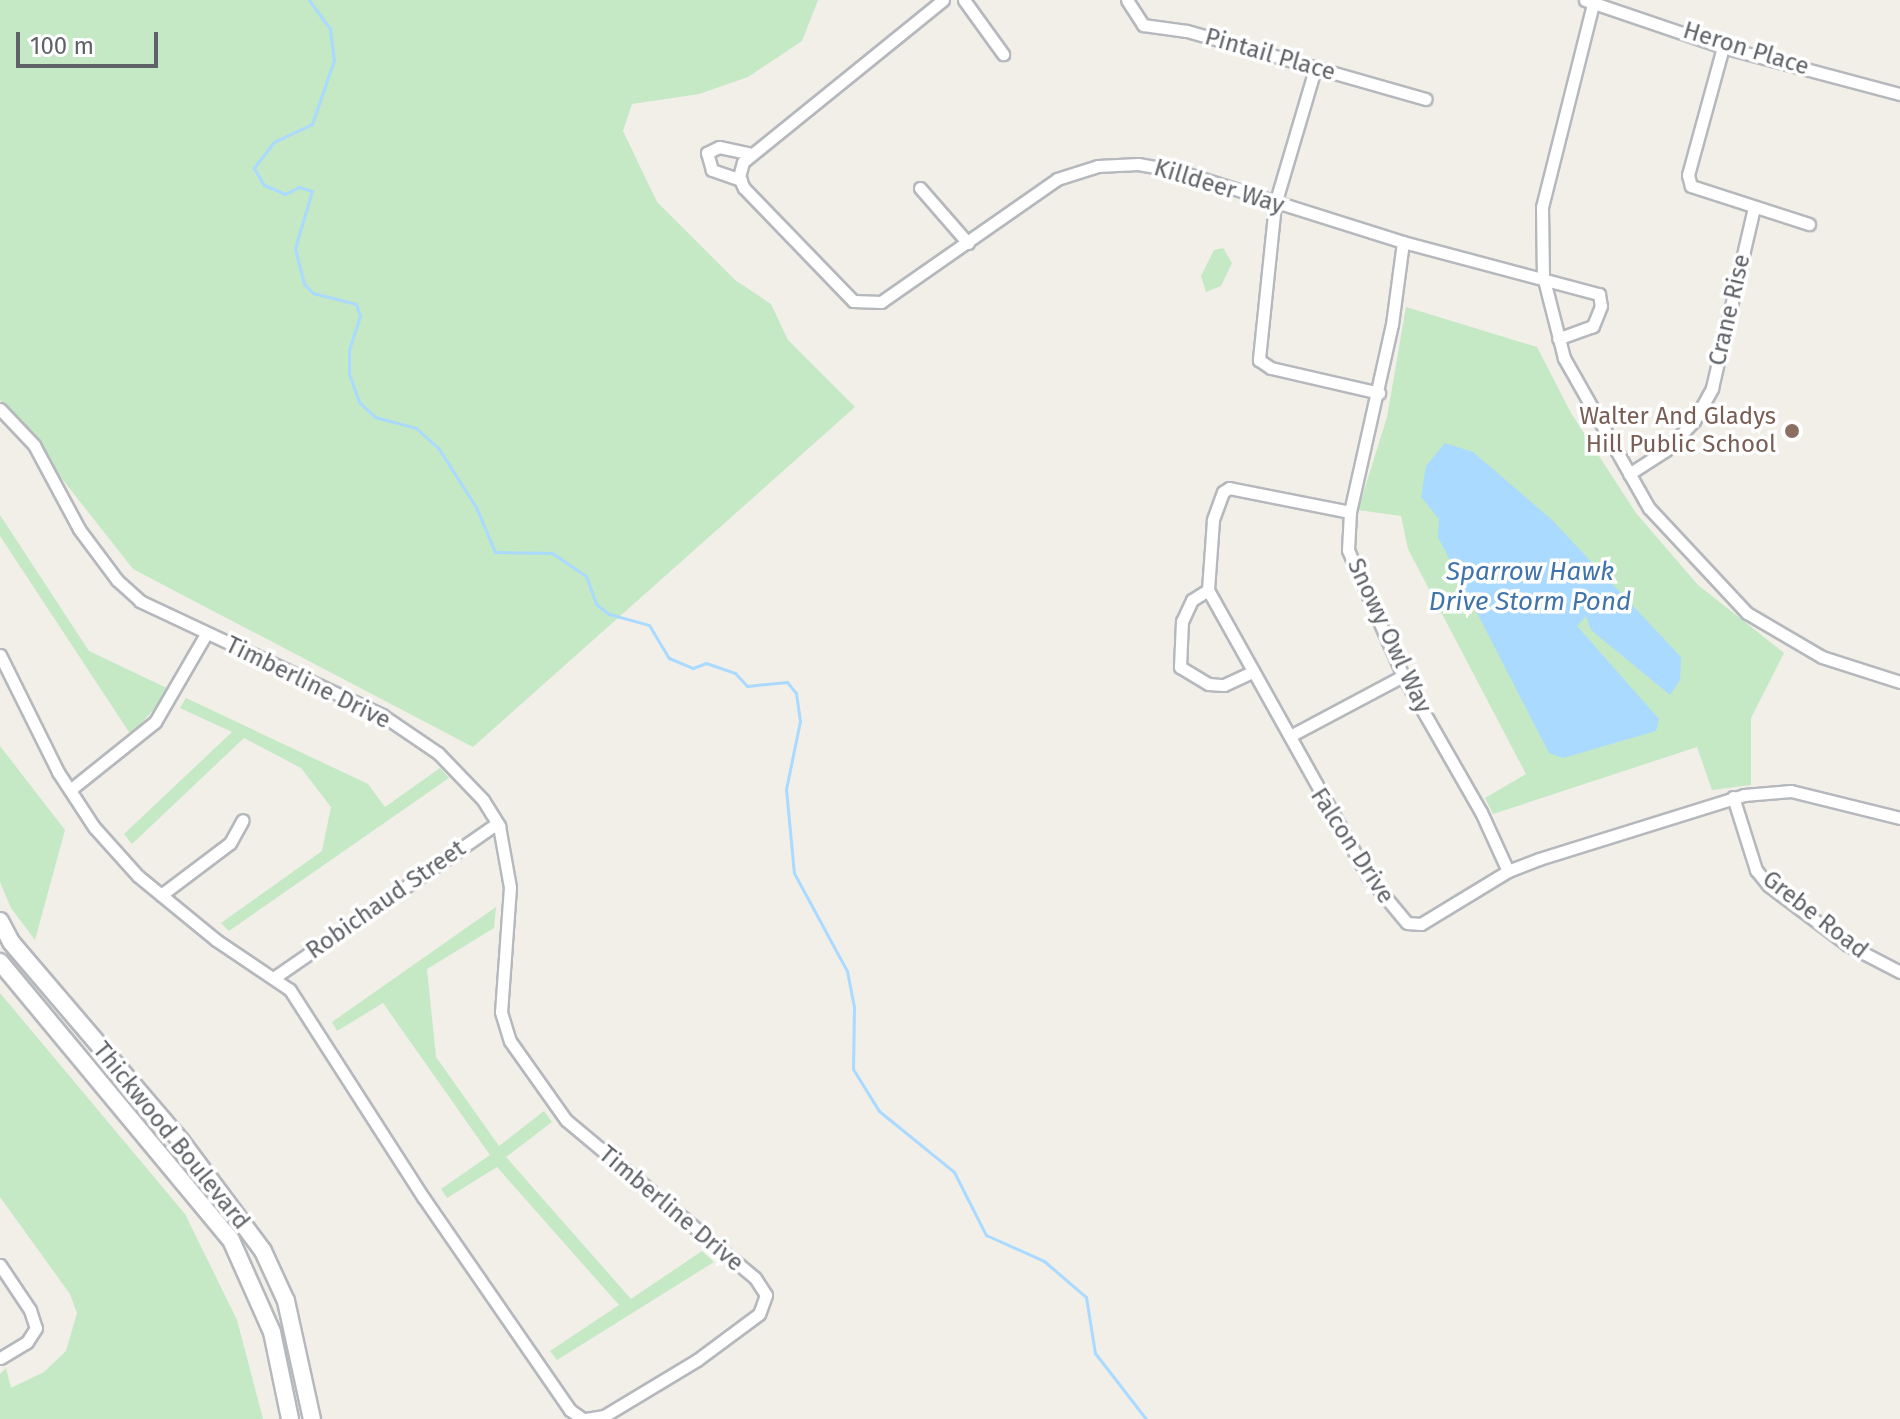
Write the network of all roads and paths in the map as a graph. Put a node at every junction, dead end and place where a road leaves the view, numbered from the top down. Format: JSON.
{"nodes":[{"id":1,"x":943,"y":0,"type":"edge"},
{"id":2,"x":964,"y":0,"type":"edge"},
{"id":3,"x":1127,"y":0,"type":"edge"},
{"id":4,"x":1591,"y":1,"type":"edge"},
{"id":5,"x":1723,"y":47,"type":"junction"},
{"id":6,"x":1003,"y":54,"type":"dead end"},
{"id":7,"x":1315,"y":69,"type":"junction"},
{"id":8,"x":1900,"y":94,"type":"edge"},
{"id":9,"x":1425,"y":99,"type":"dead end"},
{"id":10,"x":751,"y":154,"type":"junction"},
{"id":11,"x":741,"y":180,"type":"junction"},
{"id":12,"x":920,"y":188,"type":"dead end"},
{"id":13,"x":1275,"y":204,"type":"junction"},
{"id":14,"x":1754,"y":207,"type":"junction"},
{"id":15,"x":1809,"y":224,"type":"dead end"},
{"id":16,"x":1403,"y":242,"type":"junction"},
{"id":17,"x":968,"y":243,"type":"junction"},
{"id":18,"x":1543,"y":276,"type":"junction"},
{"id":19,"x":1558,"y":339,"type":"junction"},
{"id":20,"x":1379,"y":393,"type":"junction"},
{"id":21,"x":0,"y":409,"type":"edge"},
{"id":22,"x":1629,"y":474,"type":"junction"},
{"id":23,"x":1350,"y":512,"type":"junction"},
{"id":24,"x":1208,"y":590,"type":"junction"},
{"id":25,"x":206,"y":634,"type":"junction"},
{"id":26,"x":0,"y":655,"type":"edge"},
{"id":27,"x":1252,"y":672,"type":"junction"},
{"id":28,"x":1403,"y":676,"type":"junction"},
{"id":29,"x":1900,"y":682,"type":"edge"},
{"id":30,"x":1290,"y":736,"type":"junction"},
{"id":31,"x":70,"y":790,"type":"junction"},
{"id":32,"x":1733,"y":797,"type":"junction"},
{"id":33,"x":1900,"y":818,"type":"edge"},
{"id":34,"x":243,"y":820,"type":"dead end"},
{"id":35,"x":497,"y":823,"type":"junction"},
{"id":36,"x":1508,"y":871,"type":"junction"},
{"id":37,"x":161,"y":895,"type":"junction"},
{"id":38,"x":0,"y":921,"type":"edge"},
{"id":39,"x":0,"y":962,"type":"edge"},
{"id":40,"x":1900,"y":972,"type":"edge"},
{"id":41,"x":275,"y":977,"type":"junction"},
{"id":42,"x":0,"y":1265,"type":"edge"},
{"id":43,"x":0,"y":1358,"type":"edge"},
{"id":44,"x":290,"y":1419,"type":"edge"},
{"id":45,"x":312,"y":1419,"type":"edge"},
{"id":46,"x":584,"y":1419,"type":"edge"}],
"edges":[{"from":1,"to":10,"type":"street"},
{"from":2,"to":6,"type":"street"},
{"from":3,"to":7,"type":"street","name":"Pintail Place"},
{"from":4,"to":5,"type":"street","name":"Heron Place"},
{"from":4,"to":18,"type":"street"},
{"from":5,"to":8,"type":"street","name":"Heron Place"},
{"from":5,"to":14,"type":"street"},
{"from":7,"to":9,"type":"street","name":"Pintail Place"},
{"from":7,"to":13,"type":"street"},
{"from":10,"to":11,"type":"street"},
{"from":10,"to":11,"type":"street","name":"Killdeer Way"},
{"from":11,"to":17,"type":"street","name":"Killdeer Way"},
{"from":12,"to":17,"type":"street"},
{"from":13,"to":16,"type":"street","name":"Killdeer Way"},
{"from":13,"to":17,"type":"street","name":"Killdeer Way"},
{"from":13,"to":20,"type":"street"},
{"from":14,"to":15,"type":"street"},
{"from":14,"to":22,"type":"street","name":"Crane Rise"},
{"from":16,"to":18,"type":"street","name":"Killdeer Way"},
{"from":16,"to":20,"type":"street","name":"Snowy Owl Way"},
{"from":18,"to":19,"type":"street"},
{"from":18,"to":19,"type":"street","name":"Killdeer Way"},
{"from":19,"to":22,"type":"street"},
{"from":20,"to":23,"type":"street","name":"Snowy Owl Way"},
{"from":21,"to":25,"type":"street","name":"Timberline Drive"},
{"from":22,"to":29,"type":"street"},
{"from":23,"to":24,"type":"street"},
{"from":23,"to":28,"type":"street","name":"Snowy Owl Way"},
{"from":24,"to":27,"type":"street","name":"Falcon Drive"},
{"from":24,"to":27,"type":"street"},
{"from":25,"to":31,"type":"street"},
{"from":25,"to":35,"type":"street","name":"Timberline Drive"},
{"from":26,"to":31,"type":"street","name":"Timberline Drive"},
{"from":27,"to":30,"type":"street","name":"Falcon Drive"},
{"from":28,"to":30,"type":"street"},
{"from":28,"to":36,"type":"street","name":"Snowy Owl Way"},
{"from":30,"to":36,"type":"street","name":"Falcon Drive"},
{"from":31,"to":37,"type":"street","name":"Timberline Drive"},
{"from":32,"to":33,"type":"street","name":"Falcon Drive"},
{"from":32,"to":36,"type":"street","name":"Falcon Drive"},
{"from":32,"to":40,"type":"street","name":"Grebe Road"},
{"from":34,"to":37,"type":"street"},
{"from":35,"to":41,"type":"street","name":"Robichaud Street"},
{"from":35,"to":46,"type":"street","name":"Timberline Drive"},
{"from":37,"to":41,"type":"street","name":"Timberline Drive"},
{"from":38,"to":45,"type":"main road","name":"Thickwood Boulevard"},
{"from":39,"to":44,"type":"main road","name":"Thickwood Boulevard"},
{"from":41,"to":46,"type":"street","name":"Timberline Drive"},
{"from":42,"to":43,"type":"street"}]}
